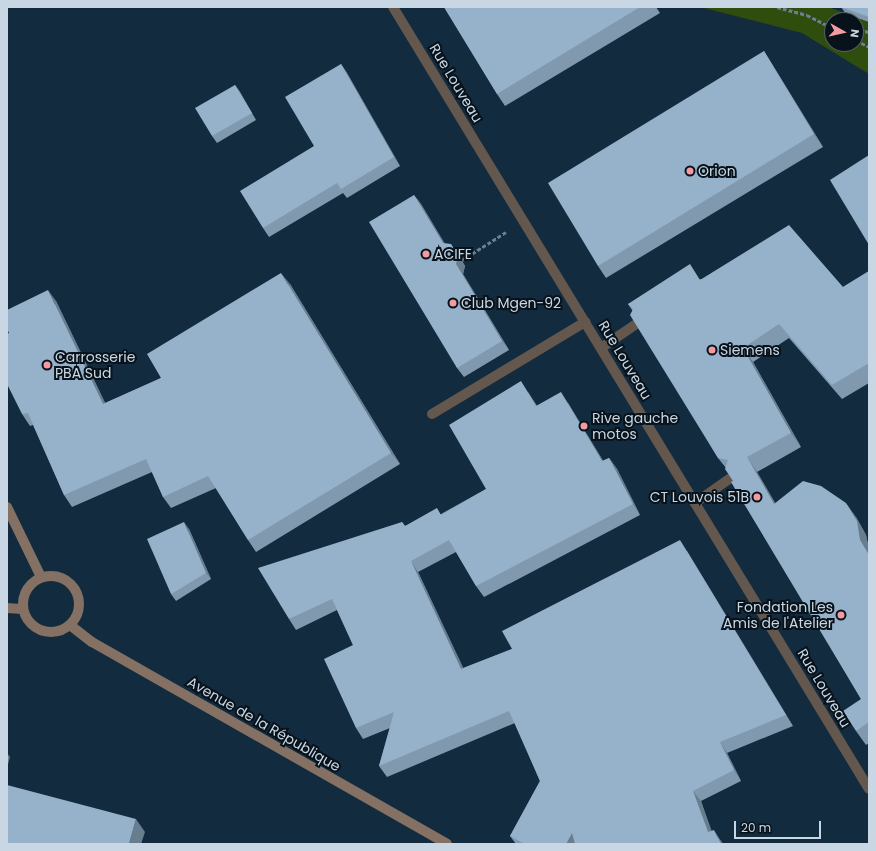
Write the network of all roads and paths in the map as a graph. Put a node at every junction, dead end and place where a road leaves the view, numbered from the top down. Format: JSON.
{"nodes":[{"id":1,"x":393,"y":7,"type":"edge"},
{"id":2,"x":777,"y":7,"type":"edge"},
{"id":3,"x":824,"y":24,"type":"edge"},
{"id":4,"x":492,"y":242,"type":"dead end"},
{"id":5,"x":462,"y":260,"type":"dead end"},
{"id":6,"x":585,"y":322,"type":"junction"},
{"id":7,"x":636,"y":324,"type":"edge"},
{"id":8,"x":601,"y":348,"type":"junction"},
{"id":9,"x":432,"y":414,"type":"dead end"},
{"id":10,"x":732,"y":477,"type":"edge"},
{"id":11,"x":695,"y":503,"type":"junction"},
{"id":12,"x":7,"y":507,"type":"edge"},
{"id":13,"x":41,"y":577,"type":"junction"},
{"id":14,"x":7,"y":608,"type":"edge"},
{"id":15,"x":23,"y":609,"type":"junction"},
{"id":16,"x":70,"y":625,"type":"junction"},
{"id":17,"x":869,"y":789,"type":"edge"},
{"id":18,"x":447,"y":844,"type":"edge"}],
"edges":[{"from":1,"to":6,"type":"street","name":"Rue Louveau"},
{"from":2,"to":3,"type":"path"},
{"from":4,"to":5,"type":"path"},
{"from":6,"to":8,"type":"street","name":"Rue Louveau"},
{"from":6,"to":9,"type":"street"},
{"from":7,"to":8,"type":"street"},
{"from":8,"to":11,"type":"street","name":"Rue Louveau"},
{"from":10,"to":11,"type":"street"},
{"from":11,"to":17,"type":"street","name":"Rue Louveau"},
{"from":12,"to":13,"type":"main road"},
{"from":13,"to":15,"type":"main road"},
{"from":13,"to":16,"type":"main road"},
{"from":14,"to":15,"type":"main road"},
{"from":15,"to":16,"type":"main road"},
{"from":16,"to":18,"type":"main road","name":"Avenue de la République"}]}
